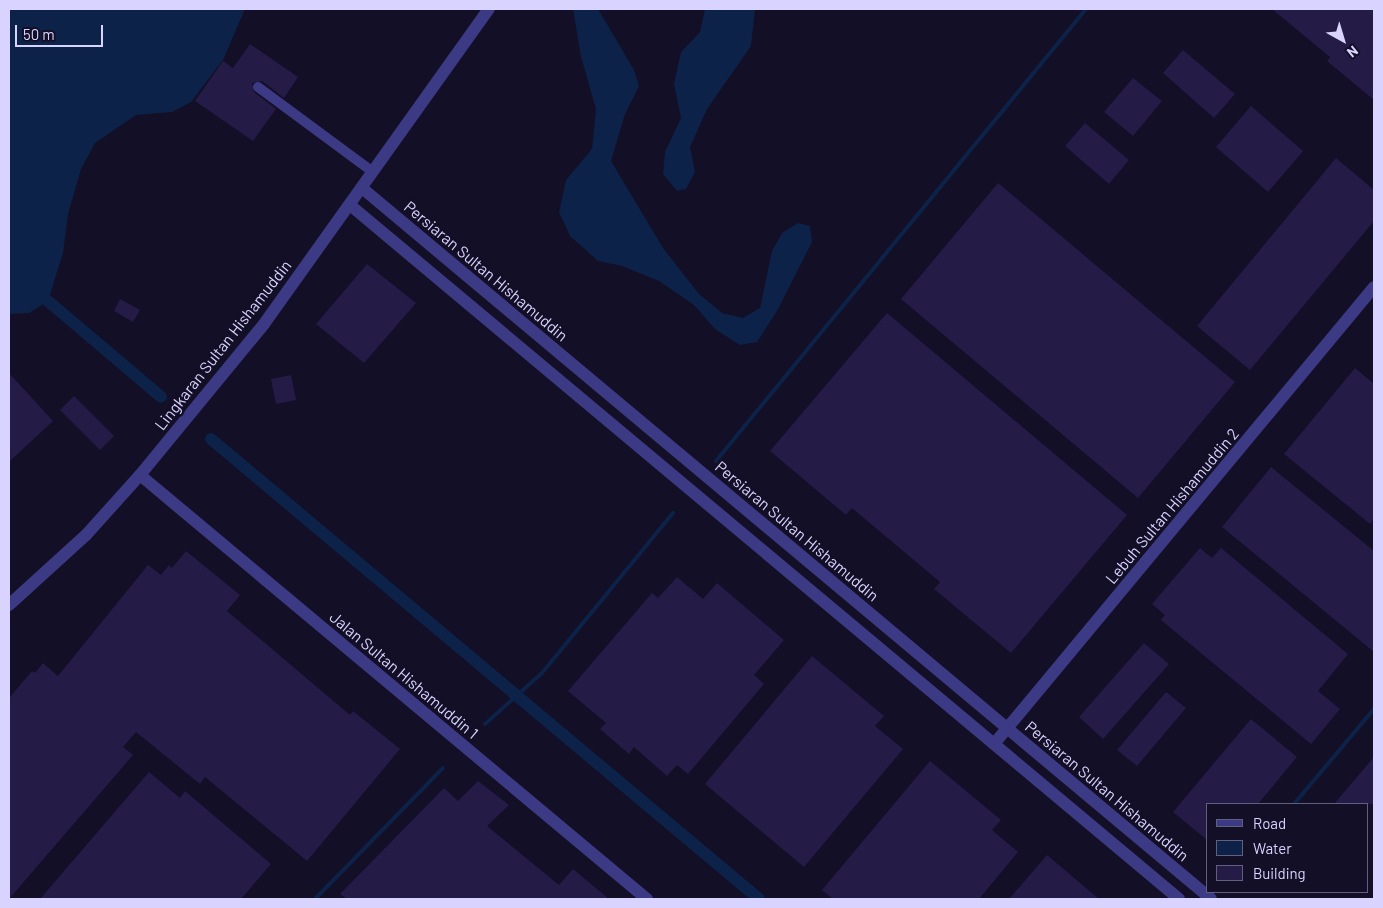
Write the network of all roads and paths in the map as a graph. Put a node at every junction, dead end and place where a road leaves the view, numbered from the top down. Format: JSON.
{"nodes":[{"id":1,"x":489,"y":9,"type":"edge"},
{"id":2,"x":258,"y":87,"type":"dead end"},
{"id":3,"x":372,"y":172,"type":"junction"},
{"id":4,"x":362,"y":188,"type":"junction"},
{"id":5,"x":350,"y":205,"type":"junction"},
{"id":6,"x":1374,"y":287,"type":"edge"},
{"id":7,"x":549,"y":345,"type":"junction"},
{"id":8,"x":537,"y":361,"type":"junction"},
{"id":9,"x":140,"y":475,"type":"junction"},
{"id":10,"x":9,"y":605,"type":"edge"},
{"id":11,"x":1008,"y":729,"type":"junction"},
{"id":12,"x":994,"y":744,"type":"junction"},
{"id":13,"x":647,"y":899,"type":"edge"},
{"id":14,"x":1179,"y":899,"type":"edge"},
{"id":15,"x":1211,"y":899,"type":"edge"}],
"edges":[{"from":1,"to":3,"type":"street","name":"Lingkaran Sultan Hishamuddin"},
{"from":2,"to":3,"type":"street"},
{"from":3,"to":4,"type":"street","name":"Lingkaran Sultan Hishamuddin"},
{"from":4,"to":5,"type":"street","name":"Lingkaran Sultan Hishamuddin"},
{"from":4,"to":7,"type":"street","name":"Persiaran Sultan Hishamuddin"},
{"from":5,"to":8,"type":"street"},
{"from":5,"to":9,"type":"street","name":"Lingkaran Sultan Hishamuddin"},
{"from":6,"to":11,"type":"street","name":"Lebuh Sultan Hishamuddin 2"},
{"from":7,"to":8,"type":"street"},
{"from":7,"to":11,"type":"street","name":"Persiaran Sultan Hishamuddin"},
{"from":8,"to":12,"type":"street"},
{"from":9,"to":10,"type":"street","name":"Lingkaran Sultan Hishamuddin"},
{"from":9,"to":13,"type":"street","name":"Jalan Sultan Hishamuddin 1"},
{"from":11,"to":12,"type":"street","name":"Lebuh Sultan Hishamuddin 2"},
{"from":11,"to":15,"type":"street","name":"Persiaran Sultan Hishamuddin"},
{"from":12,"to":14,"type":"street"}]}
